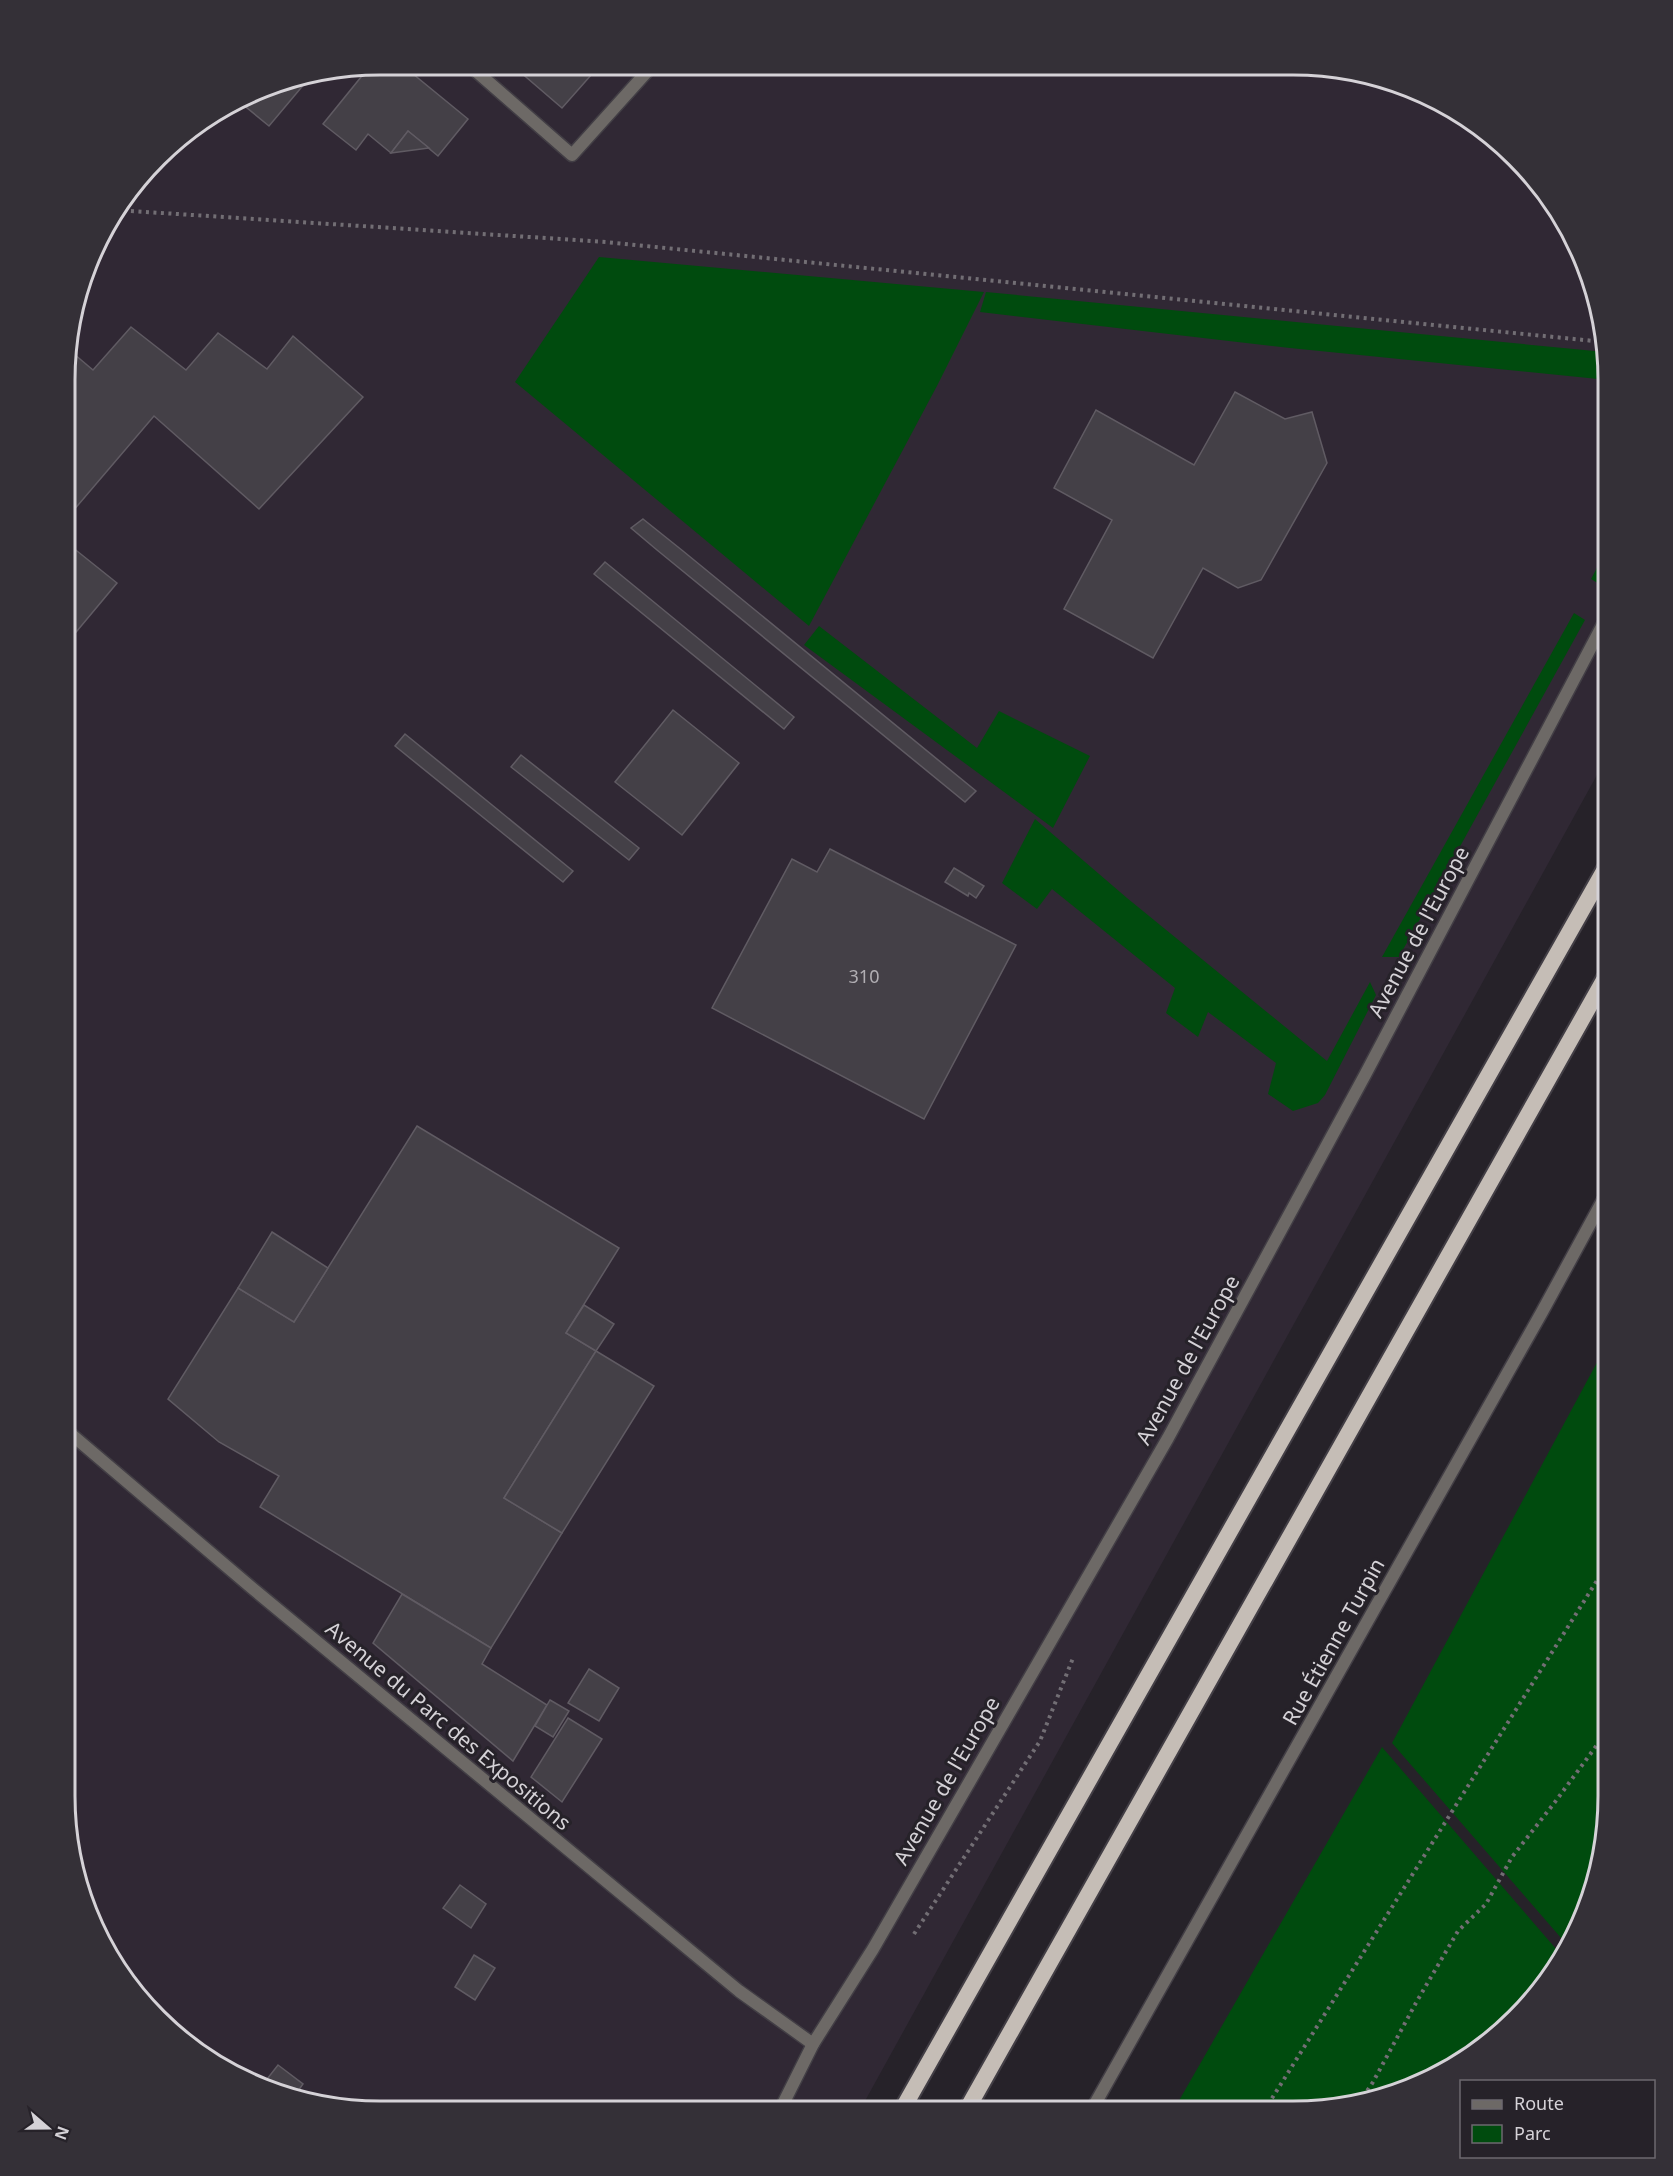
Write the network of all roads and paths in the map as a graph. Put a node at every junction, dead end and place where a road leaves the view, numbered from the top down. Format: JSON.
{"nodes":[{"id":1,"x":480,"y":75,"type":"edge"},
{"id":2,"x":644,"y":75,"type":"edge"},
{"id":3,"x":126,"y":211,"type":"edge"},
{"id":4,"x":1595,"y":341,"type":"edge"},
{"id":5,"x":1598,"y":634,"type":"edge"},
{"id":6,"x":1598,"y":882,"type":"edge"},
{"id":7,"x":1598,"y":991,"type":"edge"},
{"id":8,"x":1598,"y":1209,"type":"edge"},
{"id":9,"x":75,"y":1438,"type":"edge"},
{"id":10,"x":1598,"y":1579,"type":"edge"},
{"id":11,"x":1598,"y":1744,"type":"edge"},
{"id":12,"x":813,"y":2044,"type":"junction"},
{"id":13,"x":1366,"y":2092,"type":"edge"},
{"id":14,"x":784,"y":2101,"type":"edge"},
{"id":15,"x":907,"y":2101,"type":"edge"},
{"id":16,"x":972,"y":2101,"type":"edge"},
{"id":17,"x":1097,"y":2101,"type":"edge"},
{"id":18,"x":1270,"y":2101,"type":"edge"}],
"edges":[{"from":1,"to":2,"type":"street"},
{"from":3,"to":4,"type":"path"},
{"from":5,"to":12,"type":"street","name":"Avenue de l'Europe"},
{"from":6,"to":15,"type":"highway"},
{"from":7,"to":16,"type":"highway"},
{"from":8,"to":17,"type":"street","name":"Rue Étienne Turpin"},
{"from":9,"to":12,"type":"street","name":"Avenue du Parc des Expositions"},
{"from":10,"to":18,"type":"path"},
{"from":11,"to":13,"type":"path"},
{"from":12,"to":14,"type":"street","name":"Avenue de l'Europe"}]}
